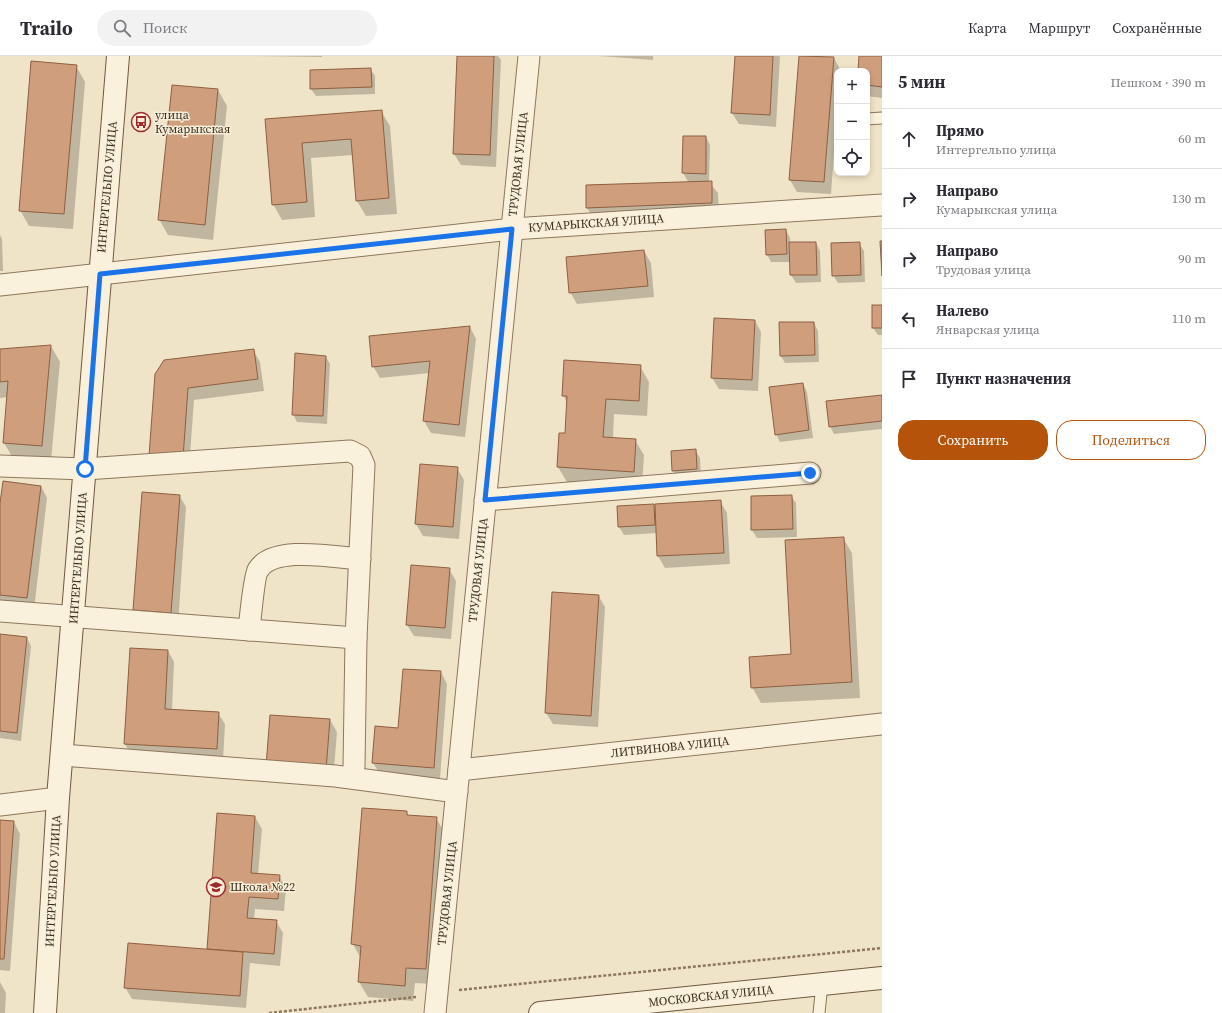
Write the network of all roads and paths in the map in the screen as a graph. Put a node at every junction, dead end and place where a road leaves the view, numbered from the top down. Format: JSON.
{"nodes":[{"id":1,"x":118,"y":56,"type":"edge"},
{"id":2,"x":529,"y":56,"type":"edge"},
{"id":3,"x":882,"y":118,"type":"edge"},
{"id":4,"x":870,"y":119,"type":"edge"},
{"id":5,"x":882,"y":205,"type":"edge"},
{"id":6,"x":512,"y":229,"type":"junction"},
{"id":7,"x":100,"y":274,"type":"junction"},
{"id":8,"x":0,"y":285,"type":"edge"},
{"id":9,"x":0,"y":466,"type":"edge"},
{"id":10,"x":85,"y":469,"type":"junction"},
{"id":11,"x":810,"y":473,"type":"dead end"},
{"id":12,"x":485,"y":500,"type":"junction"},
{"id":13,"x":360,"y":559,"type":"junction"},
{"id":14,"x":0,"y":611,"type":"edge"},
{"id":15,"x":74,"y":617,"type":"junction"},
{"id":16,"x":249,"y":630,"type":"junction"},
{"id":17,"x":356,"y":638,"type":"junction"},
{"id":18,"x":882,"y":724,"type":"edge"},
{"id":19,"x":62,"y":754,"type":"junction"},
{"id":20,"x":354,"y":767,"type":"dead end"},
{"id":21,"x":459,"y":770,"type":"junction"},
{"id":22,"x":457,"y":792,"type":"junction"},
{"id":23,"x":58,"y":798,"type":"junction"},
{"id":24,"x":0,"y":805,"type":"edge"},
{"id":25,"x":882,"y":948,"type":"edge"},
{"id":26,"x":882,"y":978,"type":"edge"},
{"id":27,"x":822,"y":984,"type":"junction"},
{"id":28,"x":437,"y":992,"type":"junction"},
{"id":29,"x":654,"y":1007,"type":"edge"},
{"id":30,"x":45,"y":1013,"type":"edge"},
{"id":31,"x":269,"y":1013,"type":"edge"},
{"id":32,"x":435,"y":1013,"type":"edge"},
{"id":33,"x":540,"y":1013,"type":"edge"},
{"id":34,"x":819,"y":1013,"type":"edge"}],
"edges":[{"from":1,"to":7,"type":"main road","name":"ИНТЕРГЕЛЬПО УЛИЦА"},
{"from":2,"to":6,"type":"street","name":"ТРУДОВАЯ УЛИЦА"},
{"from":3,"to":4,"type":"lane"},
{"from":5,"to":6,"type":"street","name":"КУМАРЫКСКАЯ УЛИЦА"},
{"from":6,"to":7,"type":"street","name":"КУМАРЫКСКАЯ УЛИЦА"},
{"from":6,"to":12,"type":"street","name":"ТРУДОВАЯ УЛИЦА"},
{"from":7,"to":8,"type":"street","name":"КУМАРЫКСКАЯ УЛИЦА"},
{"from":7,"to":10,"type":"main road","name":"ИНТЕРГЕЛЬПО УЛИЦА"},
{"from":9,"to":10,"type":"street"},
{"from":10,"to":13,"type":"street"},
{"from":10,"to":15,"type":"main road","name":"ИНТЕРГЕЛЬПО УЛИЦА"},
{"from":11,"to":12,"type":"street"},
{"from":12,"to":21,"type":"street","name":"ТРУДОВАЯ УЛИЦА"},
{"from":13,"to":16,"type":"street"},
{"from":13,"to":17,"type":"street"},
{"from":14,"to":15,"type":"street"},
{"from":15,"to":16,"type":"street"},
{"from":15,"to":19,"type":"main road","name":"ИНТЕРГЕЛЬПО УЛИЦА"},
{"from":16,"to":17,"type":"street"},
{"from":17,"to":20,"type":"street"},
{"from":18,"to":21,"type":"street","name":"ЛИТВИНОВА УЛИЦА"},
{"from":19,"to":22,"type":"street"},
{"from":19,"to":23,"type":"main road","name":"ИНТЕРГЕЛЬПО УЛИЦА"},
{"from":21,"to":22,"type":"street","name":"ТРУДОВАЯ УЛИЦА"},
{"from":22,"to":28,"type":"street","name":"ТРУДОВАЯ УЛИЦА"},
{"from":23,"to":24,"type":"street"},
{"from":23,"to":30,"type":"main road","name":"ИНТЕРГЕЛЬПО УЛИЦА"},
{"from":25,"to":28,"type":"path"},
{"from":26,"to":27,"type":"main road","name":"МОСКОВСКАЯ УЛИЦА"},
{"from":27,"to":29,"type":"main road","name":"МОСКОВСКАЯ УЛИЦА"},
{"from":27,"to":34,"type":"lane"},
{"from":28,"to":31,"type":"path"},
{"from":28,"to":32,"type":"street","name":"ТРУДОВАЯ УЛИЦА"},
{"from":29,"to":33,"type":"main road","name":"МОСКОВСКАЯ УЛИЦА"}]}
